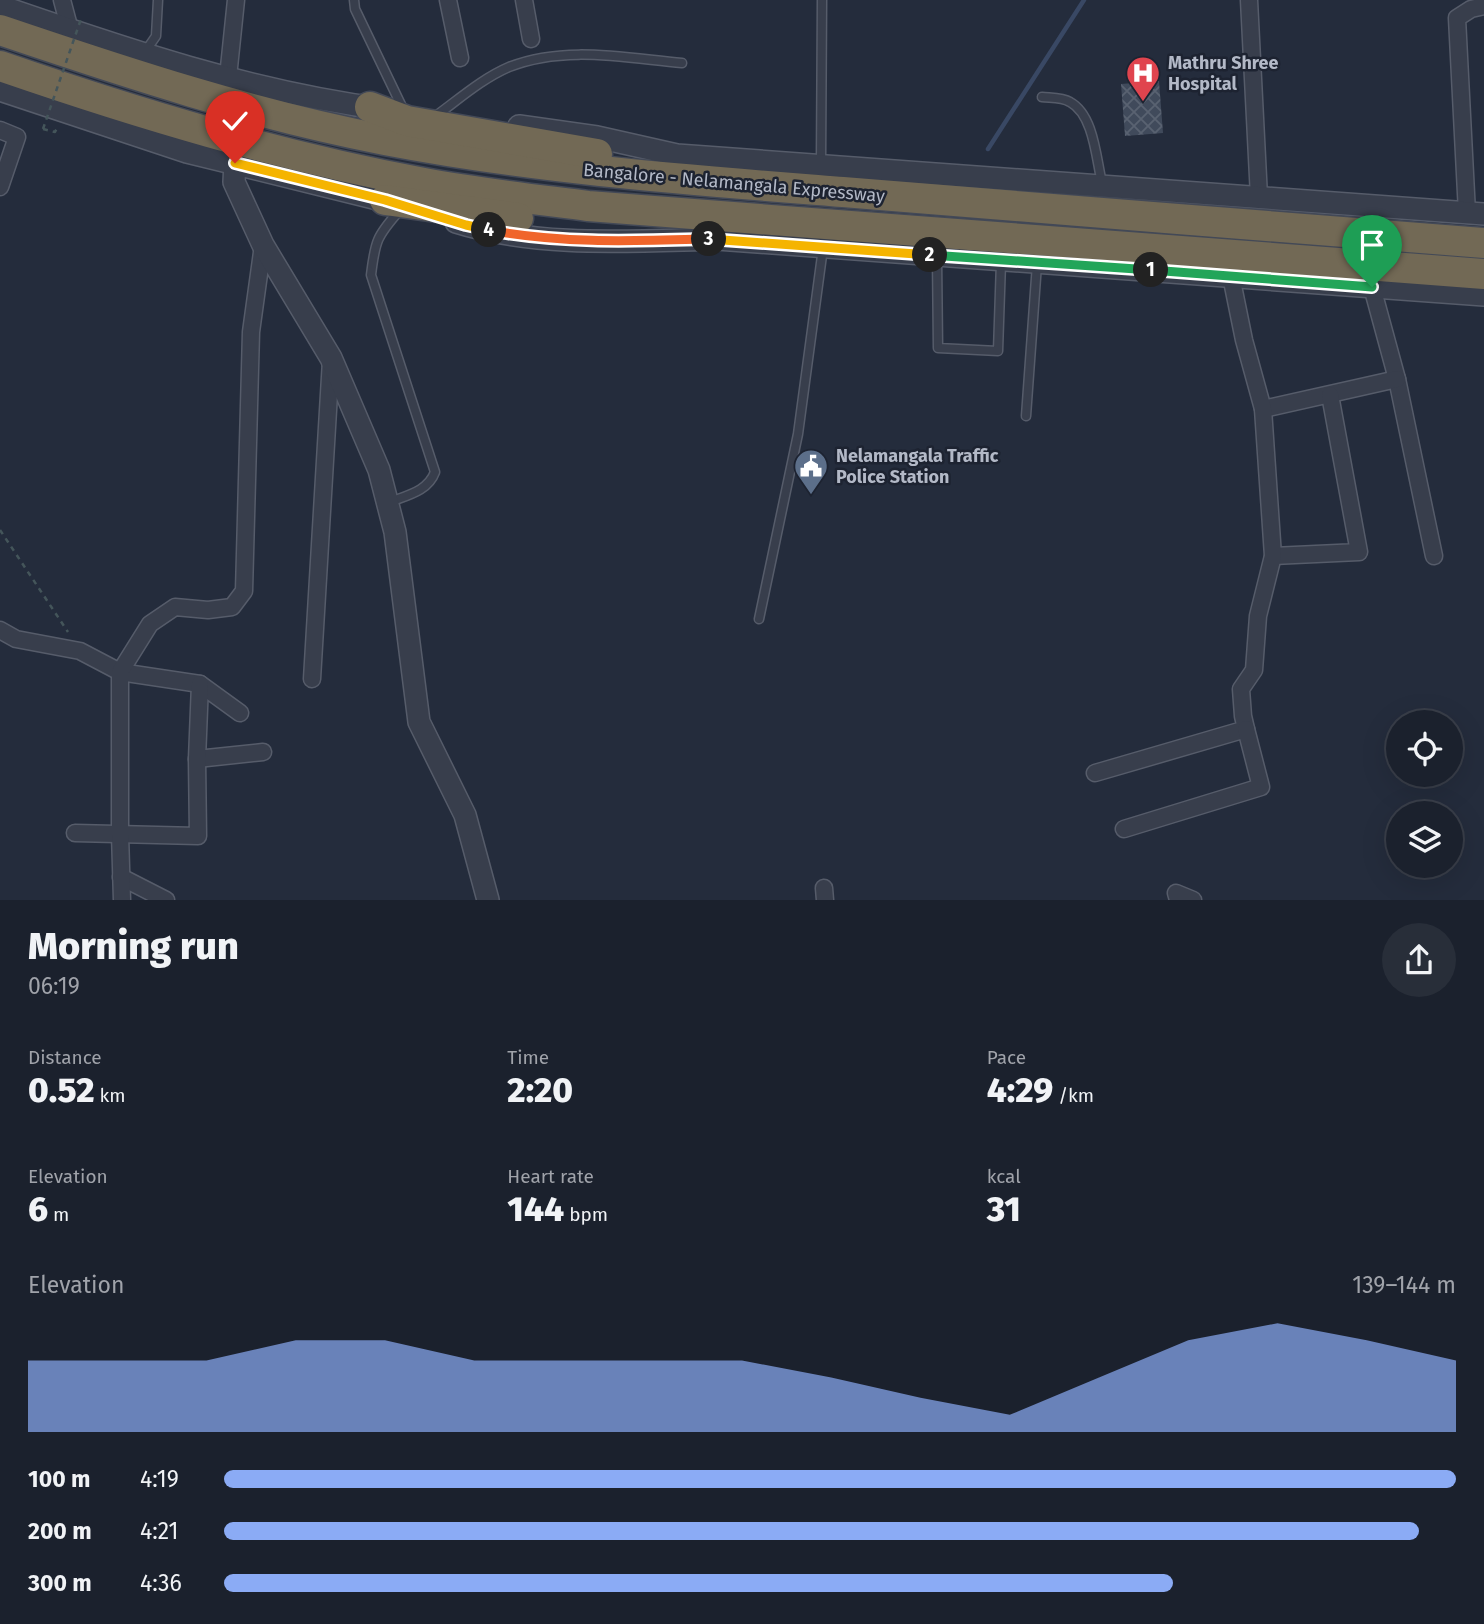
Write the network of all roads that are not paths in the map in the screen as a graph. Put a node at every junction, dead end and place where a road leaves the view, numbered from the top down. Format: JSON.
{"nodes":[{"id":1,"x":62,"y":0,"type":"edge"},
{"id":2,"x":158,"y":0,"type":"edge"},
{"id":3,"x":236,"y":0,"type":"edge"},
{"id":4,"x":354,"y":0,"type":"edge"},
{"id":5,"x":448,"y":0,"type":"edge"},
{"id":6,"x":524,"y":0,"type":"edge"},
{"id":7,"x":822,"y":0,"type":"edge"},
{"id":8,"x":1249,"y":0,"type":"edge"},
{"id":9,"x":0,"y":6,"type":"edge"},
{"id":10,"x":1484,"y":6,"type":"edge"},
{"id":11,"x":76,"y":24,"type":"junction"},
{"id":12,"x":0,"y":30,"type":"edge"},
{"id":13,"x":531,"y":39,"type":"dead end"},
{"id":14,"x":144,"y":54,"type":"junction"},
{"id":15,"x":460,"y":58,"type":"dead end"},
{"id":16,"x":682,"y":63,"type":"dead end"},
{"id":17,"x":0,"y":66,"type":"edge"},
{"id":18,"x":228,"y":77,"type":"junction"},
{"id":19,"x":0,"y":90,"type":"edge"},
{"id":20,"x":1042,"y":97,"type":"dead end"},
{"id":21,"x":370,"y":107,"type":"junction"},
{"id":22,"x":404,"y":111,"type":"junction"},
{"id":23,"x":437,"y":115,"type":"junction"},
{"id":24,"x":0,"y":130,"type":"edge"},
{"id":25,"x":235,"y":163,"type":"junction"},
{"id":26,"x":821,"y":166,"type":"junction"},
{"id":27,"x":659,"y":177,"type":"junction"},
{"id":28,"x":1103,"y":186,"type":"junction"},
{"id":29,"x":0,"y":187,"type":"edge"},
{"id":30,"x":1259,"y":197,"type":"junction"},
{"id":31,"x":395,"y":203,"type":"junction"},
{"id":32,"x":1475,"y":213,"type":"edge"},
{"id":33,"x":727,"y":217,"type":"junction"},
{"id":34,"x":1484,"y":243,"type":"edge"},
{"id":35,"x":263,"y":245,"type":"junction"},
{"id":36,"x":823,"y":248,"type":"junction"},
{"id":37,"x":937,"y":255,"type":"junction"},
{"id":38,"x":1002,"y":259,"type":"junction"},
{"id":39,"x":1037,"y":261,"type":"junction"},
{"id":40,"x":1484,"y":274,"type":"edge"},
{"id":41,"x":1231,"y":276,"type":"junction"},
{"id":42,"x":1372,"y":287,"type":"junction"},
{"id":43,"x":1484,"y":295,"type":"edge"},
{"id":44,"x":331,"y":358,"type":"junction"},
{"id":45,"x":1397,"y":379,"type":"junction"},
{"id":46,"x":1330,"y":395,"type":"junction"},
{"id":47,"x":1263,"y":408,"type":"junction"},
{"id":48,"x":1026,"y":415,"type":"dead end"},
{"id":49,"x":388,"y":503,"type":"junction"},
{"id":50,"x":1273,"y":556,"type":"junction"},
{"id":51,"x":1434,"y":556,"type":"dead end"},
{"id":52,"x":759,"y":619,"type":"dead end"},
{"id":53,"x":0,"y":630,"type":"edge"},
{"id":54,"x":120,"y":672,"type":"junction"},
{"id":55,"x":312,"y":679,"type":"dead end"},
{"id":56,"x":200,"y":684,"type":"junction"},
{"id":57,"x":240,"y":713,"type":"dead end"},
{"id":58,"x":1246,"y":729,"type":"junction"},
{"id":59,"x":262,"y":752,"type":"dead end"},
{"id":60,"x":197,"y":759,"type":"junction"},
{"id":61,"x":1095,"y":773,"type":"dead end"},
{"id":62,"x":1124,"y":829,"type":"dead end"},
{"id":63,"x":75,"y":833,"type":"dead end"},
{"id":64,"x":120,"y":834,"type":"junction"},
{"id":65,"x":121,"y":877,"type":"junction"},
{"id":66,"x":122,"y":900,"type":"edge"},
{"id":67,"x":166,"y":900,"type":"edge"},
{"id":68,"x":488,"y":900,"type":"edge"},
{"id":69,"x":1178,"y":900,"type":"edge"},
{"id":70,"x":1192,"y":900,"type":"edge"}],
"edges":[{"from":1,"to":11,"type":"street"},
{"from":2,"to":14,"type":"lane"},
{"from":3,"to":18,"type":"street"},
{"from":4,"to":22,"type":"lane"},
{"from":5,"to":15,"type":"street"},
{"from":6,"to":13,"type":"street"},
{"from":7,"to":26,"type":"lane"},
{"from":8,"to":30,"type":"street"},
{"from":9,"to":11,"type":"street"},
{"from":10,"to":32,"type":"street"},
{"from":11,"to":14,"type":"street"},
{"from":12,"to":27,"type":"highway","name":"Bangalore - Nelamangala Expressway"},
{"from":14,"to":18,"type":"street"},
{"from":16,"to":23,"type":"lane"},
{"from":17,"to":33,"type":"highway","name":"Bangalore - Nelamangala Expressway"},
{"from":18,"to":21,"type":"street"},
{"from":19,"to":25,"type":"street"},
{"from":20,"to":28,"type":"lane"},
{"from":21,"to":22,"type":"street"},
{"from":21,"to":27,"type":"highway"},
{"from":22,"to":23,"type":"street"},
{"from":23,"to":26,"type":"street"},
{"from":24,"to":29,"type":"street"},
{"from":25,"to":31,"type":"street"},
{"from":25,"to":35,"type":"street"},
{"from":26,"to":28,"type":"street"},
{"from":27,"to":34,"type":"highway","name":"Bangalore - Nelamangala Expressway"},
{"from":28,"to":30,"type":"street"},
{"from":30,"to":32,"type":"street"},
{"from":31,"to":33,"type":"highway"},
{"from":31,"to":36,"type":"street"},
{"from":31,"to":49,"type":"lane"},
{"from":33,"to":40,"type":"highway","name":"Bangalore - Nelamangala Expressway"},
{"from":35,"to":44,"type":"street"},
{"from":35,"to":54,"type":"street"},
{"from":36,"to":37,"type":"street"},
{"from":36,"to":52,"type":"lane"},
{"from":37,"to":38,"type":"street"},
{"from":37,"to":38,"type":"lane"},
{"from":38,"to":39,"type":"street"},
{"from":39,"to":41,"type":"street"},
{"from":39,"to":48,"type":"lane"},
{"from":41,"to":42,"type":"street"},
{"from":41,"to":47,"type":"street"},
{"from":42,"to":43,"type":"street"},
{"from":42,"to":45,"type":"street"},
{"from":44,"to":49,"type":"street"},
{"from":44,"to":55,"type":"street"},
{"from":45,"to":46,"type":"street"},
{"from":45,"to":51,"type":"street"},
{"from":46,"to":47,"type":"street"},
{"from":46,"to":50,"type":"street"},
{"from":47,"to":50,"type":"street"},
{"from":49,"to":68,"type":"street"},
{"from":50,"to":58,"type":"street"},
{"from":53,"to":54,"type":"street"},
{"from":54,"to":56,"type":"street"},
{"from":54,"to":64,"type":"street"},
{"from":56,"to":57,"type":"street"},
{"from":56,"to":60,"type":"street"},
{"from":58,"to":61,"type":"street"},
{"from":58,"to":62,"type":"street"},
{"from":59,"to":60,"type":"street"},
{"from":60,"to":64,"type":"street"},
{"from":63,"to":64,"type":"street"},
{"from":64,"to":65,"type":"street"},
{"from":65,"to":66,"type":"street"},
{"from":65,"to":67,"type":"street"},
{"from":69,"to":70,"type":"street"}]}
